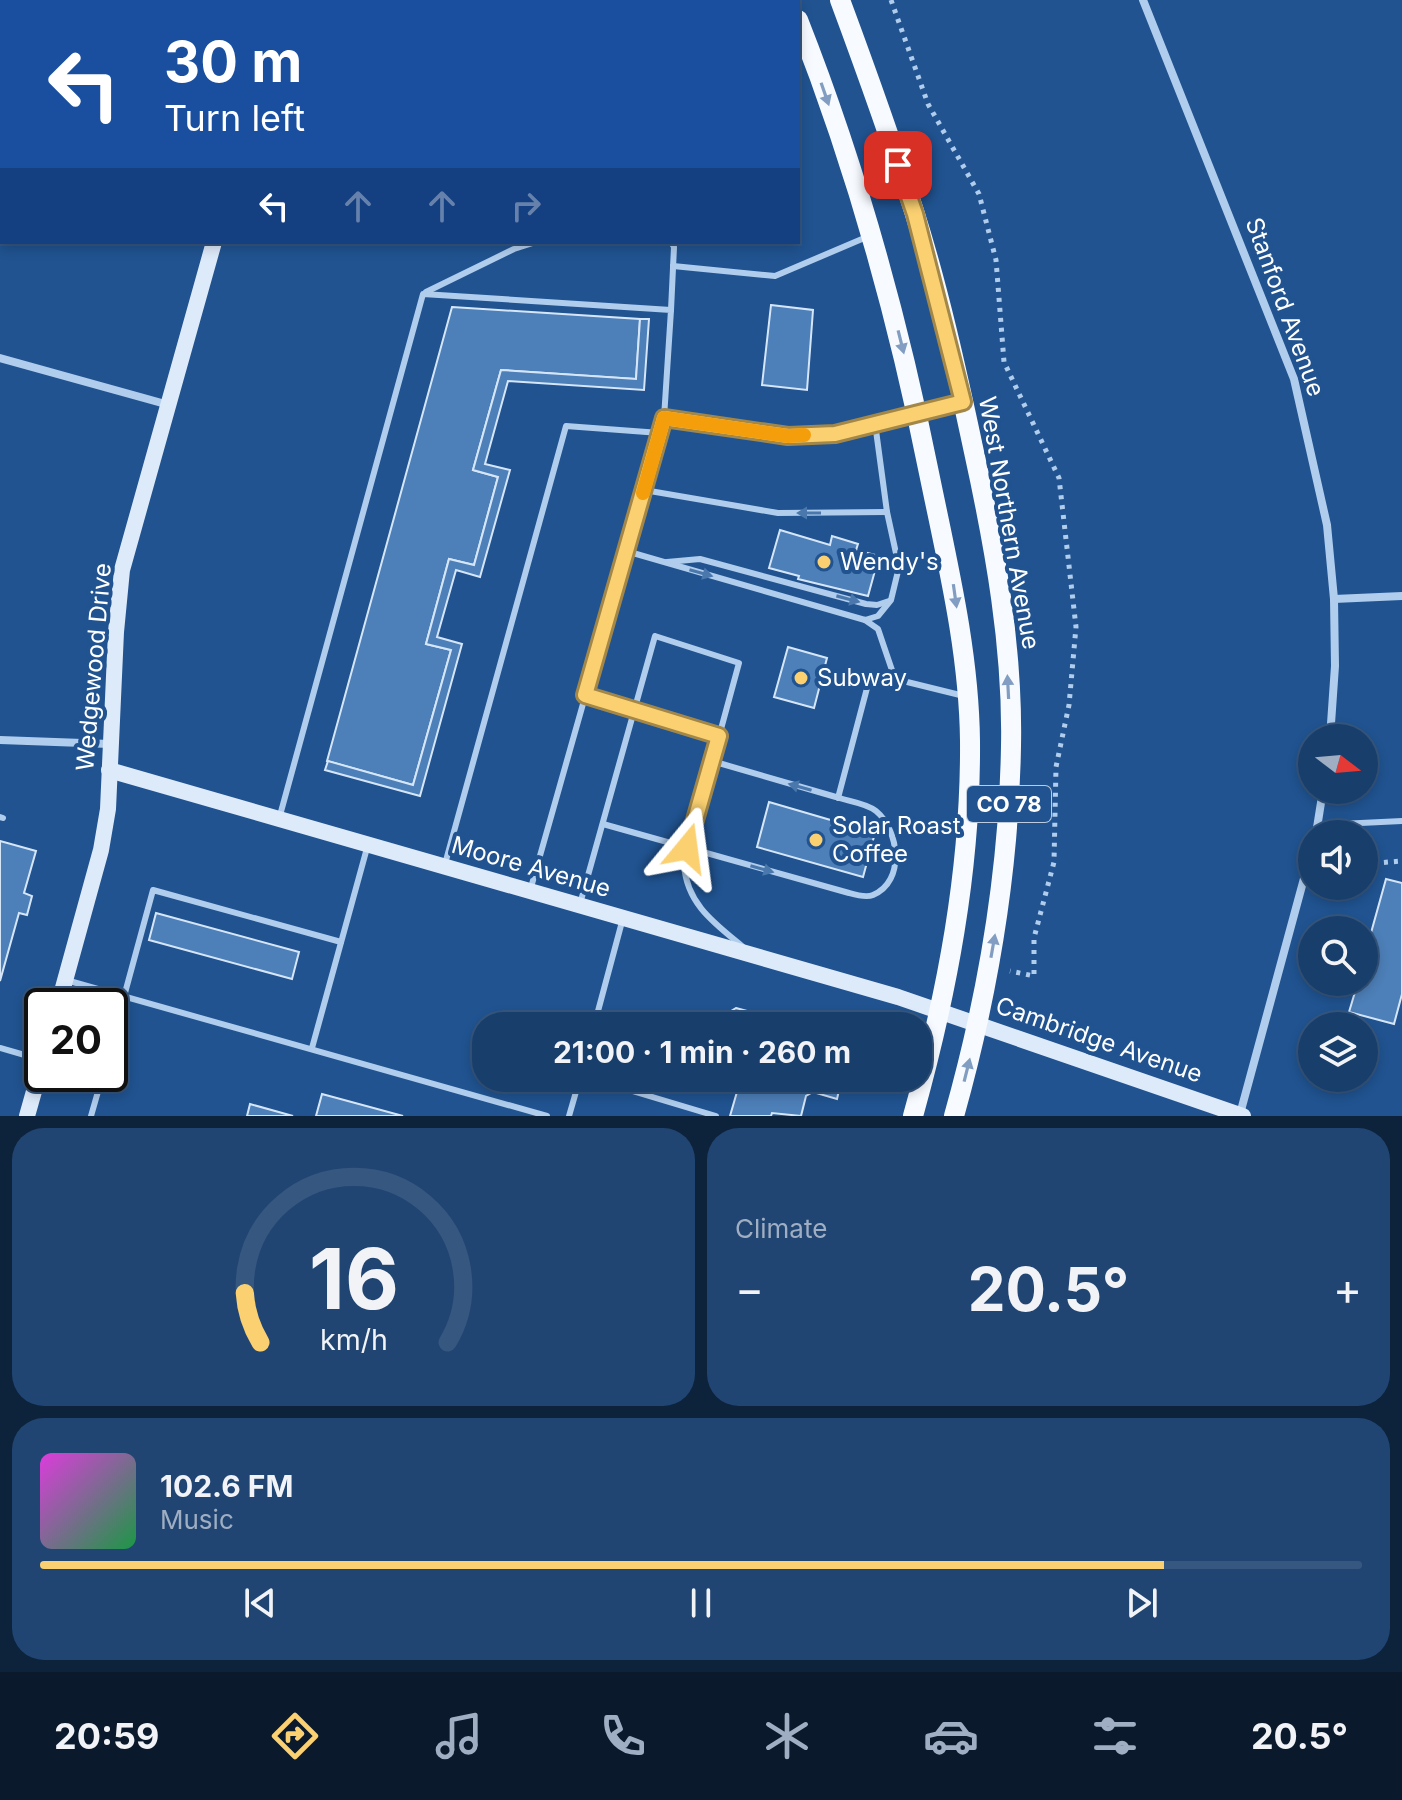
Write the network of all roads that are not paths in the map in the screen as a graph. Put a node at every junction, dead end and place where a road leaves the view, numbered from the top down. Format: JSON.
{"nodes":[{"id":1,"x":840,"y":0,"type":"edge"},
{"id":2,"x":1143,"y":0,"type":"edge"},
{"id":3,"x":800,"y":31,"type":"edge"},
{"id":4,"x":805,"y":60,"type":"edge"},
{"id":5,"x":872,"y":235,"type":"junction"},
{"id":6,"x":213,"y":244,"type":"edge"},
{"id":7,"x":530,"y":244,"type":"edge"},
{"id":8,"x":672,"y":244,"type":"edge"},
{"id":9,"x":673,"y":266,"type":"junction"},
{"id":10,"x":423,"y":294,"type":"junction"},
{"id":11,"x":671,"y":310,"type":"junction"},
{"id":12,"x":0,"y":358,"type":"edge"},
{"id":13,"x":963,"y":402,"type":"junction"},
{"id":14,"x":169,"y":405,"type":"junction"},
{"id":15,"x":918,"y":413,"type":"junction"},
{"id":16,"x":664,"y":418,"type":"junction"},
{"id":17,"x":875,"y":423,"type":"junction"},
{"id":18,"x":660,"y":433,"type":"junction"},
{"id":19,"x":644,"y":490,"type":"junction"},
{"id":20,"x":887,"y":512,"type":"junction"},
{"id":21,"x":626,"y":551,"type":"junction"},
{"id":22,"x":664,"y":562,"type":"junction"},
{"id":23,"x":1402,"y":596,"type":"edge"},
{"id":24,"x":1334,"y":599,"type":"junction"},
{"id":25,"x":891,"y":600,"type":"junction"},
{"id":26,"x":865,"y":620,"type":"junction"},
{"id":27,"x":895,"y":679,"type":"junction"},
{"id":28,"x":585,"y":695,"type":"junction"},
{"id":29,"x":968,"y":697,"type":"junction"},
{"id":30,"x":634,"y":710,"type":"junction"},
{"id":31,"x":1331,"y":724,"type":"edge"},
{"id":32,"x":719,"y":736,"type":"junction"},
{"id":33,"x":0,"y":740,"type":"edge"},
{"id":34,"x":110,"y":744,"type":"junction"},
{"id":35,"x":712,"y":761,"type":"junction"},
{"id":36,"x":109,"y":770,"type":"junction"},
{"id":37,"x":838,"y":798,"type":"junction"},
{"id":38,"x":279,"y":819,"type":"junction"},
{"id":39,"x":1402,"y":821,"type":"edge"},
{"id":40,"x":603,"y":824,"type":"junction"},
{"id":41,"x":1378,"y":824,"type":"edge"},
{"id":42,"x":368,"y":844,"type":"junction"},
{"id":43,"x":687,"y":848,"type":"junction"},
{"id":44,"x":444,"y":866,"type":"junction"},
{"id":45,"x":530,"y":891,"type":"junction"},
{"id":46,"x":1298,"y":900,"type":"edge"},
{"id":47,"x":580,"y":906,"type":"junction"},
{"id":48,"x":623,"y":918,"type":"junction"},
{"id":49,"x":341,"y":942,"type":"junction"},
{"id":50,"x":754,"y":956,"type":"junction"},
{"id":51,"x":65,"y":980,"type":"junction"},
{"id":52,"x":63,"y":988,"type":"edge"},
{"id":53,"x":94,"y":988,"type":"edge"},
{"id":54,"x":126,"y":988,"type":"edge"},
{"id":55,"x":128,"y":997,"type":"edge"},
{"id":56,"x":940,"y":1010,"type":"junction"},
{"id":57,"x":598,"y":1012,"type":"edge"},
{"id":58,"x":979,"y":1023,"type":"junction"},
{"id":59,"x":0,"y":1048,"type":"edge"},
{"id":60,"x":312,"y":1048,"type":"junction"},
{"id":61,"x":24,"y":1055,"type":"edge"},
{"id":62,"x":34,"y":1092,"type":"edge"},
{"id":63,"x":98,"y":1092,"type":"edge"},
{"id":64,"x":576,"y":1092,"type":"edge"},
{"id":65,"x":636,"y":1092,"type":"edge"},
{"id":66,"x":27,"y":1116,"type":"edge"},
{"id":67,"x":91,"y":1116,"type":"edge"},
{"id":68,"x":547,"y":1116,"type":"edge"},
{"id":69,"x":569,"y":1116,"type":"edge"},
{"id":70,"x":716,"y":1116,"type":"edge"},
{"id":71,"x":913,"y":1116,"type":"edge"},
{"id":72,"x":954,"y":1116,"type":"edge"},
{"id":73,"x":1241,"y":1116,"type":"edge"}],
"edges":[{"from":1,"to":13,"type":"main road","name":"West Northern Avenue","number":"CO 78"},
{"from":2,"to":24,"type":"street","name":"Stanford Avenue"},
{"from":3,"to":4,"type":"main road","number":"CO 78"},
{"from":4,"to":5,"type":"main road","number":"CO 78","one_way":true},
{"from":5,"to":9,"type":"lane"},
{"from":5,"to":15,"type":"main road","number":"CO 78","one_way":true},
{"from":6,"to":14,"type":"street","name":"Wedgewood Drive"},
{"from":7,"to":10,"type":"lane"},
{"from":8,"to":9,"type":"lane"},
{"from":9,"to":11,"type":"lane"},
{"from":10,"to":11,"type":"lane"},
{"from":10,"to":38,"type":"lane"},
{"from":11,"to":16,"type":"lane"},
{"from":12,"to":14,"type":"street"},
{"from":13,"to":15,"type":"lane"},
{"from":58,"to":13,"type":"main road","name":"West Northern Avenue","number":"CO 78","one_way":true},
{"from":14,"to":34,"type":"street","name":"Wedgewood Drive"},
{"from":15,"to":17,"type":"lane"},
{"from":15,"to":29,"type":"main road","number":"CO 78","one_way":true},
{"from":16,"to":17,"type":"lane"},
{"from":16,"to":18,"type":"lane"},
{"from":17,"to":20,"type":"lane"},
{"from":18,"to":19,"type":"lane"},
{"from":18,"to":44,"type":"lane"},
{"from":20,"to":19,"type":"lane","one_way":true},
{"from":19,"to":21,"type":"lane"},
{"from":20,"to":25,"type":"lane"},
{"from":21,"to":22,"type":"lane"},
{"from":21,"to":28,"type":"lane"},
{"from":22,"to":25,"type":"lane","one_way":true},
{"from":22,"to":26,"type":"lane","one_way":true},
{"from":23,"to":24,"type":"street"},
{"from":24,"to":31,"type":"street","name":"Stanford Avenue"},
{"from":25,"to":26,"type":"lane"},
{"from":26,"to":27,"type":"lane"},
{"from":27,"to":29,"type":"lane"},
{"from":27,"to":37,"type":"lane"},
{"from":28,"to":30,"type":"lane"},
{"from":28,"to":45,"type":"lane"},
{"from":29,"to":56,"type":"main road","number":"CO 78"},
{"from":30,"to":32,"type":"lane"},
{"from":30,"to":32,"type":"lane"},
{"from":30,"to":40,"type":"lane"},
{"from":32,"to":35,"type":"lane"},
{"from":33,"to":34,"type":"street"},
{"from":34,"to":36,"type":"street","name":"Wedgewood Drive"},
{"from":37,"to":35,"type":"lane","one_way":true},
{"from":35,"to":43,"type":"lane"},
{"from":36,"to":38,"type":"street","name":"Moore Avenue"},
{"from":36,"to":51,"type":"street","name":"Wedgewood Drive"},
{"from":43,"to":37,"type":"lane","one_way":true},
{"from":38,"to":42,"type":"street","name":"Moore Avenue"},
{"from":39,"to":41,"type":"lane"},
{"from":40,"to":43,"type":"lane"},
{"from":40,"to":47,"type":"lane"},
{"from":42,"to":44,"type":"street","name":"Moore Avenue"},
{"from":42,"to":49,"type":"lane"},
{"from":43,"to":50,"type":"lane"},
{"from":44,"to":45,"type":"street","name":"Moore Avenue"},
{"from":45,"to":47,"type":"street","name":"Moore Avenue"},
{"from":46,"to":73,"type":"street"},
{"from":47,"to":48,"type":"street","name":"Moore Avenue"},
{"from":48,"to":50,"type":"street","name":"Moore Avenue"},
{"from":48,"to":57,"type":"lane"},
{"from":49,"to":54,"type":"lane"},
{"from":49,"to":60,"type":"lane"},
{"from":50,"to":56,"type":"street","name":"Moore Avenue"},
{"from":51,"to":52,"type":"street","name":"Wedgewood Drive"},
{"from":51,"to":53,"type":"lane"},
{"from":55,"to":60,"type":"lane"},
{"from":56,"to":58,"type":"street","name":"Cambridge Avenue"},
{"from":56,"to":71,"type":"main road","number":"CO 78"},
{"from":72,"to":58,"type":"main road","name":"West Northern Avenue","number":"CO 78","one_way":true},
{"from":58,"to":73,"type":"street","name":"Cambridge Avenue"},
{"from":59,"to":61,"type":"lane"},
{"from":60,"to":68,"type":"lane"},
{"from":62,"to":66,"type":"street"},
{"from":63,"to":67,"type":"lane"},
{"from":64,"to":69,"type":"lane"},
{"from":65,"to":70,"type":"lane"}]}
